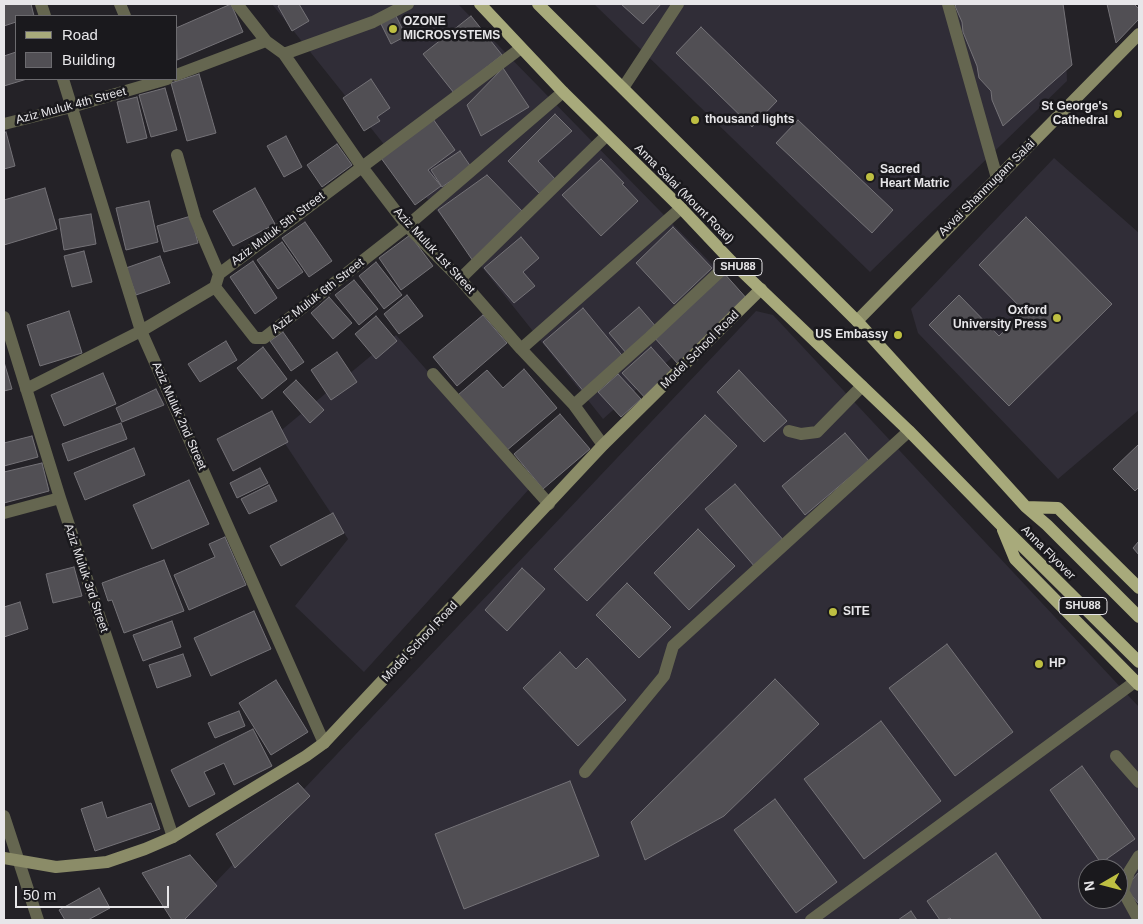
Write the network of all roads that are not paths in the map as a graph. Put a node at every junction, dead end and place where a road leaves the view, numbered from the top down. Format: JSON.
{"nodes":[{"id":1,"x":237,"y":4,"type":"edge"},
{"id":2,"x":408,"y":4,"type":"edge"},
{"id":3,"x":480,"y":4,"type":"edge"},
{"id":4,"x":538,"y":4,"type":"edge"},
{"id":5,"x":678,"y":4,"type":"edge"},
{"id":6,"x":948,"y":4,"type":"edge"},
{"id":7,"x":1139,"y":34,"type":"edge"},
{"id":8,"x":266,"y":41,"type":"junction"},
{"id":9,"x":521,"y":48,"type":"junction"},
{"id":10,"x":284,"y":54,"type":"junction"},
{"id":11,"x":178,"y":74,"type":"edge"},
{"id":12,"x":62,"y":80,"type":"edge"},
{"id":13,"x":150,"y":82,"type":"edge"},
{"id":14,"x":623,"y":88,"type":"junction"},
{"id":15,"x":563,"y":92,"type":"junction"},
{"id":16,"x":71,"y":107,"type":"junction"},
{"id":17,"x":4,"y":124,"type":"edge"},
{"id":18,"x":606,"y":136,"type":"junction"},
{"id":19,"x":177,"y":155,"type":"dead end"},
{"id":20,"x":362,"y":168,"type":"junction"},
{"id":21,"x":997,"y":178,"type":"junction"},
{"id":22,"x":681,"y":208,"type":"junction"},
{"id":23,"x":407,"y":226,"type":"junction"},
{"id":24,"x":731,"y":261,"type":"junction"},
{"id":25,"x":218,"y":274,"type":"junction"},
{"id":26,"x":460,"y":279,"type":"junction"},
{"id":27,"x":215,"y":288,"type":"junction"},
{"id":28,"x":762,"y":289,"type":"junction"},
{"id":29,"x":4,"y":317,"type":"edge"},
{"id":30,"x":857,"y":321,"type":"junction"},
{"id":31,"x":141,"y":331,"type":"junction"},
{"id":32,"x":521,"y":349,"type":"junction"},
{"id":33,"x":433,"y":374,"type":"dead end"},
{"id":34,"x":862,"y":386,"type":"junction"},
{"id":35,"x":26,"y":389,"type":"junction"},
{"id":36,"x":574,"y":405,"type":"junction"},
{"id":37,"x":789,"y":431,"type":"dead end"},
{"id":38,"x":909,"y":431,"type":"junction"},
{"id":39,"x":603,"y":445,"type":"junction"},
{"id":40,"x":60,"y":498,"type":"junction"},
{"id":41,"x":549,"y":504,"type":"junction"},
{"id":42,"x":1026,"y":507,"type":"junction"},
{"id":43,"x":4,"y":513,"type":"edge"},
{"id":44,"x":1002,"y":526,"type":"junction"},
{"id":45,"x":1139,"y":588,"type":"edge"},
{"id":46,"x":1139,"y":617,"type":"edge"},
{"id":47,"x":1139,"y":662,"type":"edge"},
{"id":48,"x":1137,"y":683,"type":"edge"},
{"id":49,"x":324,"y":743,"type":"junction"},
{"id":50,"x":1116,"y":756,"type":"dead end"},
{"id":51,"x":584,"y":772,"type":"dead end"},
{"id":52,"x":1139,"y":782,"type":"edge"},
{"id":53,"x":4,"y":816,"type":"edge"},
{"id":54,"x":173,"y":837,"type":"junction"},
{"id":55,"x":1139,"y":856,"type":"edge"},
{"id":56,"x":4,"y":858,"type":"edge"},
{"id":57,"x":17,"y":860,"type":"junction"},
{"id":58,"x":38,"y":920,"type":"edge"},
{"id":59,"x":811,"y":920,"type":"edge"},
{"id":60,"x":1139,"y":920,"type":"edge"}],
"edges":[{"from":1,"to":8,"type":"street","name":"Aziz Muluk 1st Street"},
{"from":2,"to":10,"type":"street"},
{"from":3,"to":9,"type":"main road","name":"Anna Salai (Mount Road)","number":"SHU88"},
{"from":4,"to":14,"type":"main road","number":"SHU88"},
{"from":5,"to":14,"type":"street"},
{"from":6,"to":21,"type":"street"},
{"from":7,"to":21,"type":"street","name":"Avvai Shanmugam Salai"},
{"from":8,"to":10,"type":"street","name":"Aziz Muluk 1st Street"},
{"from":8,"to":11,"type":"street"},
{"from":9,"to":15,"type":"main road","name":"Anna Salai (Mount Road)","number":"SHU88"},
{"from":9,"to":20,"type":"street","name":"Aziz Muluk 5th Street"},
{"from":10,"to":20,"type":"street","name":"Aziz Muluk 1st Street"},
{"from":12,"to":16,"type":"street","name":"Aziz Muluk 2nd Street"},
{"from":13,"to":16,"type":"street","name":"Aziz Muluk 4th Street"},
{"from":14,"to":30,"type":"main road","number":"SHU88"},
{"from":15,"to":18,"type":"main road","name":"Anna Salai (Mount Road)","number":"SHU88"},
{"from":15,"to":23,"type":"street"},
{"from":16,"to":17,"type":"street","name":"Aziz Muluk 4th Street"},
{"from":16,"to":31,"type":"street","name":"Aziz Muluk 2nd Street"},
{"from":18,"to":22,"type":"main road","name":"Anna Salai (Mount Road)","number":"SHU88"},
{"from":18,"to":26,"type":"street"},
{"from":19,"to":25,"type":"street"},
{"from":20,"to":23,"type":"street","name":"Aziz Muluk 1st Street"},
{"from":20,"to":25,"type":"street","name":"Aziz Muluk 5th Street"},
{"from":21,"to":30,"type":"street","name":"Avvai Shanmugam Salai"},
{"from":22,"to":24,"type":"main road","name":"Anna Salai (Mount Road)","number":"SHU88"},
{"from":22,"to":32,"type":"street"},
{"from":23,"to":26,"type":"street","name":"Aziz Muluk 1st Street"},
{"from":23,"to":27,"type":"street","name":"Aziz Muluk 6th Street"},
{"from":24,"to":28,"type":"main road","name":"Anna Salai (Mount Road)","number":"SHU88"},
{"from":24,"to":36,"type":"street"},
{"from":25,"to":27,"type":"street","name":"Aziz Muluk 5th Street"},
{"from":26,"to":32,"type":"street","name":"Aziz Muluk 1st Street"},
{"from":27,"to":31,"type":"street"},
{"from":28,"to":34,"type":"main road","name":"Anna Salai (Mount Road)","number":"SHU88"},
{"from":28,"to":39,"type":"street","name":"Model School Road"},
{"from":29,"to":35,"type":"street","name":"Aziz Muluk 3rd Street"},
{"from":30,"to":42,"type":"main road","number":"SHU88"},
{"from":31,"to":35,"type":"street"},
{"from":31,"to":49,"type":"street","name":"Aziz Muluk 2nd Street"},
{"from":32,"to":36,"type":"street","name":"Aziz Muluk 1st Street"},
{"from":33,"to":41,"type":"street"},
{"from":34,"to":37,"type":"street"},
{"from":34,"to":38,"type":"main road","name":"Anna Salai (Mount Road)","number":"SHU88"},
{"from":35,"to":40,"type":"street","name":"Aziz Muluk 3rd Street"},
{"from":36,"to":39,"type":"street","name":"Aziz Muluk 1st Street"},
{"from":38,"to":44,"type":"main road","name":"Anna Salai (Mount Road)","number":"SHU88"},
{"from":38,"to":51,"type":"street"},
{"from":39,"to":41,"type":"street","name":"Model School Road"},
{"from":40,"to":43,"type":"street"},
{"from":40,"to":54,"type":"street","name":"Aziz Muluk 3rd Street"},
{"from":41,"to":49,"type":"street","name":"Model School Road"},
{"from":42,"to":45,"type":"main road"},
{"from":42,"to":46,"type":"main road","name":"Anna Flyover","number":"SHU88"},
{"from":44,"to":47,"type":"main road","name":"Anna Flyover","number":"SHU88"},
{"from":44,"to":48,"type":"main road"},
{"from":48,"to":59,"type":"street"},
{"from":49,"to":54,"type":"street","name":"Model School Road"},
{"from":50,"to":52,"type":"street"},
{"from":53,"to":57,"type":"street"},
{"from":54,"to":57,"type":"street","name":"Model School Road"},
{"from":55,"to":60,"type":"street"},
{"from":56,"to":57,"type":"street","name":"Model School Road"},
{"from":57,"to":58,"type":"street"}]}
